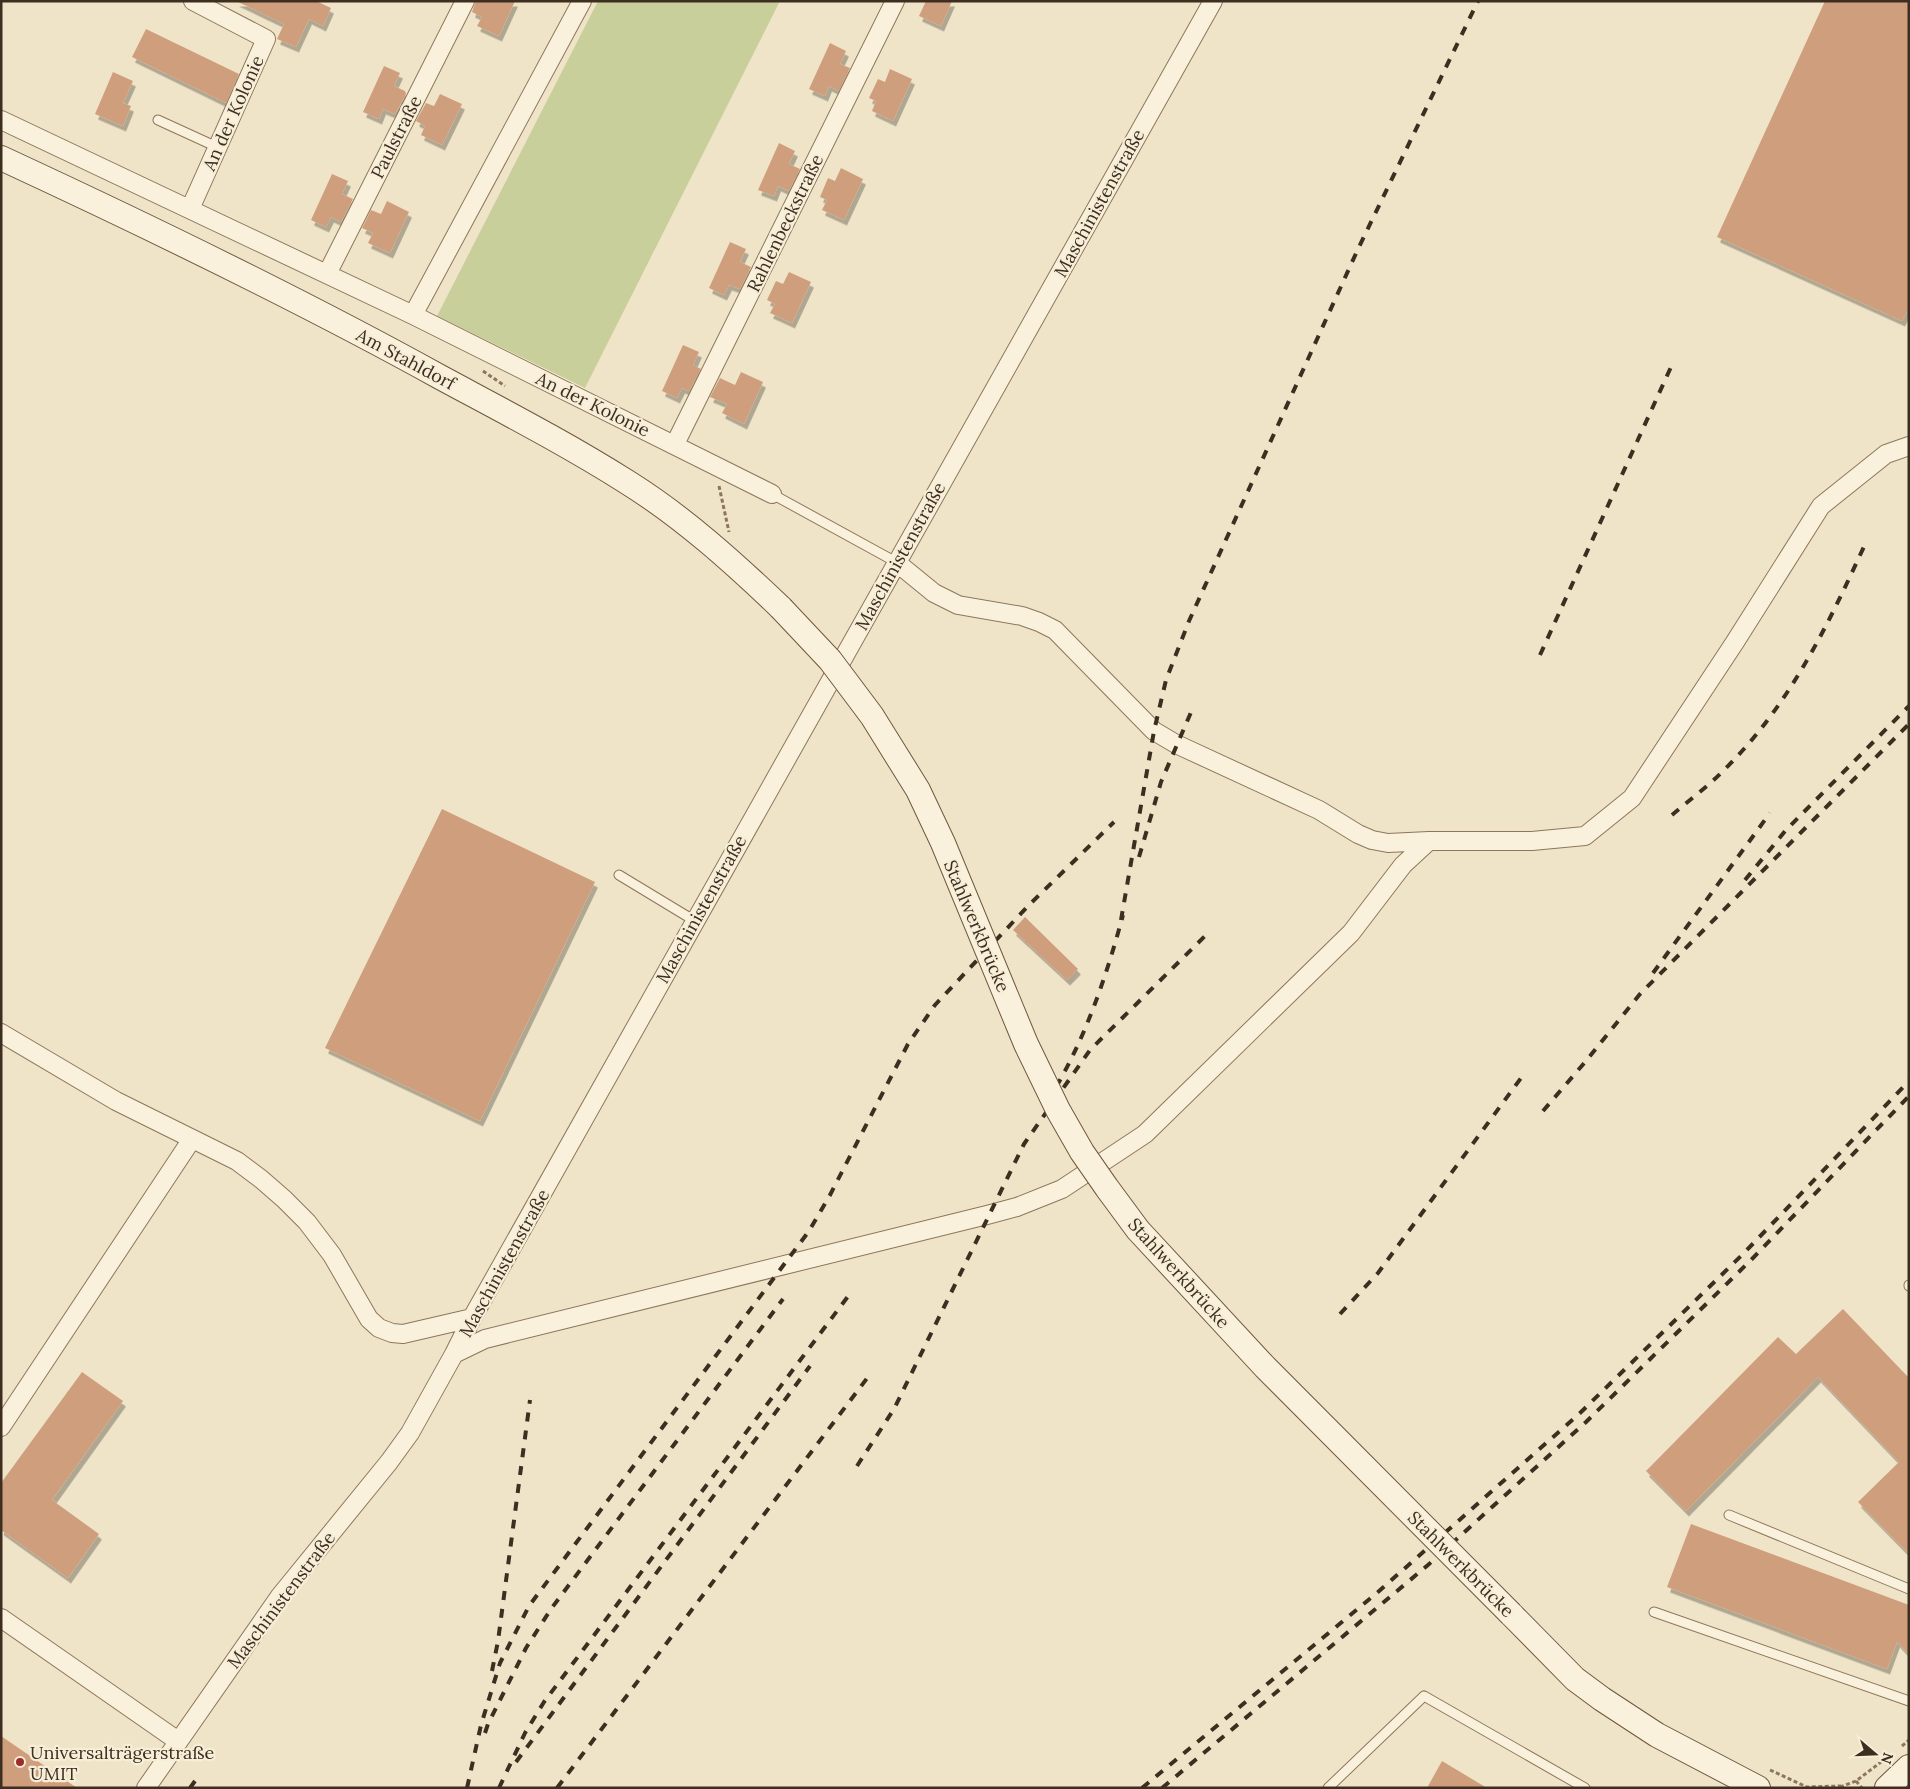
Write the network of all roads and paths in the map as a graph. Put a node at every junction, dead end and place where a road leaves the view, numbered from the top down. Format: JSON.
{"nodes":[{"id":1,"x":193,"y":1,"type":"edge"},
{"id":2,"x":465,"y":1,"type":"edge"},
{"id":3,"x":582,"y":1,"type":"edge"},
{"id":4,"x":895,"y":1,"type":"edge"},
{"id":5,"x":1213,"y":1,"type":"edge"},
{"id":6,"x":1,"y":120,"type":"edge"},
{"id":7,"x":158,"y":120,"type":"dead end"},
{"id":8,"x":218,"y":147,"type":"junction"},
{"id":9,"x":1,"y":158,"type":"edge"},
{"id":10,"x":190,"y":209,"type":"junction"},
{"id":11,"x":327,"y":274,"type":"junction"},
{"id":12,"x":413,"y":315,"type":"junction"},
{"id":13,"x":675,"y":444,"type":"junction"},
{"id":14,"x":1909,"y":446,"type":"edge"},
{"id":15,"x":718,"y":482,"type":"dead end"},
{"id":16,"x":772,"y":494,"type":"joint"},
{"id":17,"x":729,"y":532,"type":"dead end"},
{"id":18,"x":896,"y":562,"type":"junction"},
{"id":19,"x":781,"y":608,"type":"joint"},
{"id":20,"x":1429,"y":841,"type":"junction"},
{"id":21,"x":620,"y":875,"type":"dead end"},
{"id":22,"x":694,"y":921,"type":"junction"},
{"id":23,"x":1,"y":1033,"type":"edge"},
{"id":24,"x":192,"y":1139,"type":"junction"},
{"id":25,"x":472,"y":1318,"type":"junction"},
{"id":26,"x":454,"y":1354,"type":"junction"},
{"id":27,"x":1,"y":1428,"type":"edge"},
{"id":28,"x":1729,"y":1515,"type":"dead end"},
{"id":29,"x":1909,"y":1589,"type":"edge"},
{"id":30,"x":1654,"y":1612,"type":"dead end"},
{"id":31,"x":1,"y":1618,"type":"edge"},
{"id":32,"x":1909,"y":1701,"type":"edge"},
{"id":33,"x":178,"y":1741,"type":"junction"},
{"id":34,"x":1909,"y":1767,"type":"edge"},
{"id":35,"x":1764,"y":1778,"type":"edge"},
{"id":36,"x":1732,"y":1780,"type":"edge"},
{"id":37,"x":1840,"y":1787,"type":"edge"},
{"id":38,"x":146,"y":1788,"type":"edge"},
{"id":39,"x":1328,"y":1788,"type":"edge"},
{"id":40,"x":1585,"y":1788,"type":"edge"},
{"id":41,"x":1862,"y":1788,"type":"edge"},
{"id":42,"x":1887,"y":1788,"type":"edge"}],
"edges":[{"from":1,"to":8,"type":"street","name":"An der Kolonie"},
{"from":2,"to":11,"type":"street","name":"Paulstraße"},
{"from":3,"to":12,"type":"street"},
{"from":4,"to":13,"type":"street","name":"Rahlenbeckstraße"},
{"from":5,"to":18,"type":"street","name":"Maschinistenstraße"},
{"from":6,"to":10,"type":"street","name":"An der Kolonie"},
{"from":7,"to":8,"type":"lane"},
{"from":8,"to":10,"type":"street","name":"An der Kolonie"},
{"from":9,"to":19,"type":"main road","name":"Am Stahldorf"},
{"from":10,"to":11,"type":"street","name":"An der Kolonie"},
{"from":11,"to":12,"type":"street","name":"An der Kolonie"},
{"from":12,"to":13,"type":"street","name":"An der Kolonie"},
{"from":13,"to":16,"type":"street","name":"An der Kolonie"},
{"from":14,"to":20,"type":"street"},
{"from":15,"to":17,"type":"path"},
{"from":16,"to":18,"type":"lane"},
{"from":18,"to":20,"type":"street"},
{"from":18,"to":22,"type":"street","name":"Maschinistenstraße"},
{"from":19,"to":36,"type":"main road","name":"Stahlwerkbrücke","bridge":true},
{"from":20,"to":26,"type":"street"},
{"from":21,"to":22,"type":"lane"},
{"from":22,"to":25,"type":"street","name":"Maschinistenstraße"},
{"from":23,"to":24,"type":"street"},
{"from":24,"to":25,"type":"street"},
{"from":24,"to":27,"type":"street"},
{"from":25,"to":26,"type":"street","name":"Maschinistenstraße"},
{"from":26,"to":33,"type":"street","name":"Maschinistenstraße"},
{"from":28,"to":29,"type":"lane"},
{"from":30,"to":32,"type":"lane"},
{"from":31,"to":33,"type":"street"},
{"from":33,"to":38,"type":"street","name":"Maschinistenstraße"},
{"from":34,"to":42,"type":"main road"},
{"from":35,"to":36,"type":"main road","name":"Stahlwerkbrücke"},
{"from":35,"to":37,"type":"path"},
{"from":37,"to":41,"type":"path"},
{"from":39,"to":40,"type":"lane"}]}
